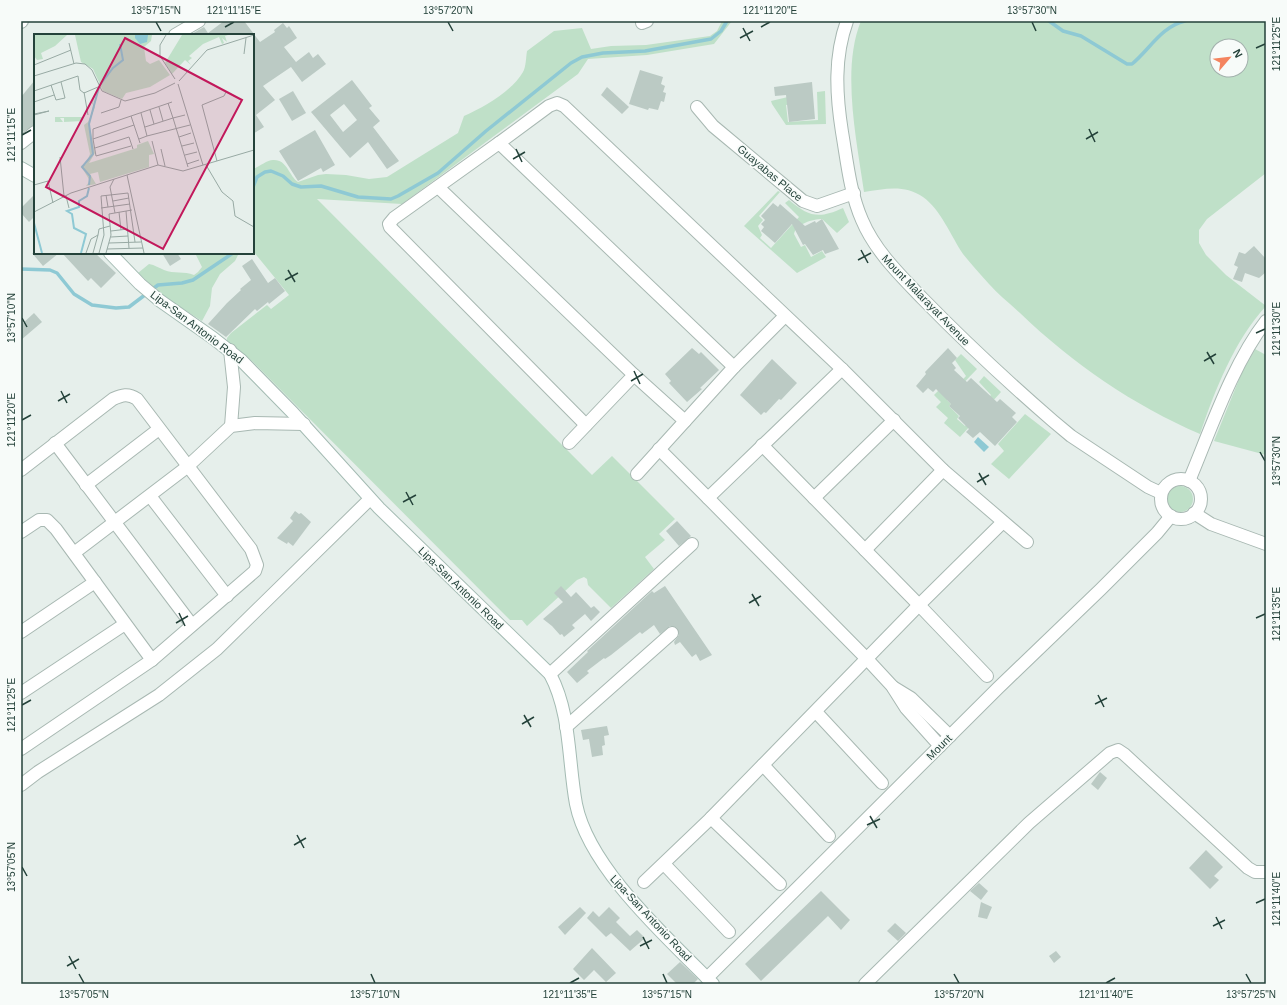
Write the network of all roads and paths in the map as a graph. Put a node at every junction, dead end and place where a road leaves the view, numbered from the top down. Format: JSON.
{"nodes":[{"id":1,"x":199,"y":21,"type":"edge"},
{"id":2,"x":847,"y":21,"type":"edge"},
{"id":3,"x":177,"y":34,"type":"edge"},
{"id":4,"x":697,"y":108,"type":"dead end"},
{"id":5,"x":34,"y":133,"type":"edge"},
{"id":6,"x":21,"y":143,"type":"edge"},
{"id":7,"x":499,"y":143,"type":"junction"},
{"id":8,"x":21,"y":168,"type":"edge"},
{"id":9,"x":34,"y":175,"type":"edge"},
{"id":10,"x":438,"y":187,"type":"junction"},
{"id":11,"x":854,"y":193,"type":"junction"},
{"id":12,"x":111,"y":254,"type":"edge"},
{"id":13,"x":785,"y":316,"type":"junction"},
{"id":14,"x":1266,"y":321,"type":"edge"},
{"id":15,"x":230,"y":350,"type":"junction"},
{"id":16,"x":734,"y":368,"type":"junction"},
{"id":17,"x":842,"y":369,"type":"junction"},
{"id":18,"x":634,"y":375,"type":"junction"},
{"id":19,"x":685,"y":420,"type":"junction"},
{"id":20,"x":894,"y":420,"type":"junction"},
{"id":21,"x":304,"y":424,"type":"junction"},
{"id":22,"x":586,"y":425,"type":"junction"},
{"id":23,"x":231,"y":426,"type":"junction"},
{"id":24,"x":159,"y":429,"type":"junction"},
{"id":25,"x":55,"y":443,"type":"junction"},
{"id":26,"x":569,"y":443,"type":"dead end"},
{"id":27,"x":762,"y":445,"type":"junction"},
{"id":28,"x":659,"y":449,"type":"junction"},
{"id":29,"x":188,"y":467,"type":"junction"},
{"id":30,"x":21,"y":470,"type":"edge"},
{"id":31,"x":943,"y":470,"type":"junction"},
{"id":32,"x":637,"y":474,"type":"dead end"},
{"id":33,"x":1189,"y":480,"type":"junction"},
{"id":34,"x":86,"y":485,"type":"junction"},
{"id":35,"x":1161,"y":493,"type":"junction"},
{"id":36,"x":150,"y":496,"type":"junction"},
{"id":37,"x":708,"y":498,"type":"junction"},
{"id":38,"x":814,"y":498,"type":"junction"},
{"id":39,"x":370,"y":499,"type":"junction"},
{"id":40,"x":1194,"y":513,"type":"junction"},
{"id":41,"x":1171,"y":516,"type":"junction"},
{"id":42,"x":1003,"y":522,"type":"junction"},
{"id":43,"x":115,"y":523,"type":"junction"},
{"id":44,"x":21,"y":532,"type":"edge"},
{"id":45,"x":1027,"y":542,"type":"dead end"},
{"id":46,"x":692,"y":544,"type":"dead end"},
{"id":47,"x":1266,"y":544,"type":"edge"},
{"id":48,"x":865,"y":550,"type":"junction"},
{"id":49,"x":74,"y":553,"type":"junction"},
{"id":50,"x":95,"y":582,"type":"junction"},
{"id":51,"x":227,"y":596,"type":"junction"},
{"id":52,"x":919,"y":605,"type":"junction"},
{"id":53,"x":125,"y":624,"type":"junction"},
{"id":54,"x":192,"y":625,"type":"junction"},
{"id":55,"x":21,"y":632,"type":"edge"},
{"id":56,"x":672,"y":633,"type":"dead end"},
{"id":57,"x":867,"y":659,"type":"junction"},
{"id":58,"x":152,"y":660,"type":"junction"},
{"id":59,"x":550,"y":674,"type":"junction"},
{"id":60,"x":987,"y":676,"type":"dead end"},
{"id":61,"x":892,"y":686,"type":"junction"},
{"id":62,"x":21,"y":693,"type":"edge"},
{"id":63,"x":816,"y":712,"type":"junction"},
{"id":64,"x":566,"y":727,"type":"junction"},
{"id":65,"x":950,"y":736,"type":"junction"},
{"id":66,"x":940,"y":746,"type":"junction"},
{"id":67,"x":21,"y":749,"type":"edge"},
{"id":68,"x":763,"y":764,"type":"junction"},
{"id":69,"x":882,"y":783,"type":"dead end"},
{"id":70,"x":21,"y":785,"type":"edge"},
{"id":71,"x":711,"y":818,"type":"junction"},
{"id":72,"x":829,"y":836,"type":"dead end"},
{"id":73,"x":664,"y":864,"type":"junction"},
{"id":74,"x":1266,"y":872,"type":"edge"},
{"id":75,"x":644,"y":882,"type":"dead end"},
{"id":76,"x":780,"y":884,"type":"dead end"},
{"id":77,"x":729,"y":932,"type":"dead end"},
{"id":78,"x":710,"y":981,"type":"edge"},
{"id":79,"x":865,"y":984,"type":"edge"}],
"edges":[{"from":1,"to":3,"type":"street"},
{"from":2,"to":11,"type":"street","name":"Mount Malarayat Avenue"},
{"from":4,"to":11,"type":"street","name":"Guayabas Place"},
{"from":5,"to":6,"type":"street"},
{"from":7,"to":10,"type":"street"},
{"from":7,"to":13,"type":"street"},
{"from":7,"to":16,"type":"street"},
{"from":8,"to":9,"type":"street"},
{"from":10,"to":18,"type":"street"},
{"from":10,"to":22,"type":"street"},
{"from":11,"to":35,"type":"street","name":"Mount Malarayat Avenue"},
{"from":12,"to":15,"type":"street","name":"Lipa-San Antonio Road"},
{"from":13,"to":16,"type":"street"},
{"from":13,"to":17,"type":"street"},
{"from":14,"to":33,"type":"street"},
{"from":15,"to":21,"type":"street","name":"Lipa-San Antonio Road"},
{"from":15,"to":23,"type":"street"},
{"from":16,"to":19,"type":"street"},
{"from":17,"to":20,"type":"street"},
{"from":17,"to":27,"type":"street"},
{"from":18,"to":19,"type":"street"},
{"from":18,"to":22,"type":"street"},
{"from":19,"to":28,"type":"street"},
{"from":20,"to":31,"type":"street"},
{"from":20,"to":38,"type":"street"},
{"from":21,"to":23,"type":"street"},
{"from":21,"to":39,"type":"street","name":"Lipa-San Antonio Road"},
{"from":22,"to":26,"type":"street"},
{"from":23,"to":29,"type":"street"},
{"from":24,"to":25,"type":"street"},
{"from":24,"to":29,"type":"street"},
{"from":24,"to":34,"type":"street"},
{"from":25,"to":30,"type":"street"},
{"from":25,"to":34,"type":"street"},
{"from":27,"to":37,"type":"street"},
{"from":27,"to":38,"type":"street"},
{"from":28,"to":32,"type":"street"},
{"from":28,"to":37,"type":"street"},
{"from":29,"to":36,"type":"street"},
{"from":29,"to":51,"type":"street"},
{"from":31,"to":42,"type":"street"},
{"from":31,"to":48,"type":"street"},
{"from":33,"to":35,"type":"street"},
{"from":33,"to":40,"type":"street"},
{"from":34,"to":43,"type":"street"},
{"from":35,"to":41,"type":"street"},
{"from":36,"to":43,"type":"street"},
{"from":36,"to":51,"type":"street"},
{"from":37,"to":57,"type":"street"},
{"from":38,"to":48,"type":"street"},
{"from":39,"to":59,"type":"street","name":"Lipa-San Antonio Road"},
{"from":39,"to":70,"type":"street"},
{"from":40,"to":41,"type":"street"},
{"from":40,"to":47,"type":"street"},
{"from":41,"to":65,"type":"street","name":"Mount"},
{"from":42,"to":45,"type":"street"},
{"from":42,"to":52,"type":"street"},
{"from":43,"to":49,"type":"street"},
{"from":43,"to":54,"type":"street"},
{"from":44,"to":49,"type":"street"},
{"from":46,"to":59,"type":"street"},
{"from":48,"to":52,"type":"street"},
{"from":49,"to":50,"type":"street"},
{"from":50,"to":53,"type":"street"},
{"from":50,"to":55,"type":"street"},
{"from":51,"to":54,"type":"street"},
{"from":52,"to":57,"type":"street"},
{"from":52,"to":60,"type":"street"},
{"from":53,"to":58,"type":"street"},
{"from":53,"to":62,"type":"street"},
{"from":54,"to":58,"type":"street"},
{"from":56,"to":64,"type":"street"},
{"from":57,"to":61,"type":"street"},
{"from":57,"to":63,"type":"street"},
{"from":58,"to":67,"type":"street"},
{"from":59,"to":64,"type":"street","name":"Lipa-San Antonio Road"},
{"from":61,"to":65,"type":"street"},
{"from":61,"to":66,"type":"street"},
{"from":63,"to":68,"type":"street"},
{"from":63,"to":69,"type":"street"},
{"from":64,"to":78,"type":"street","name":"Lipa-San Antonio Road"},
{"from":65,"to":66,"type":"street","name":"Mount"},
{"from":66,"to":78,"type":"street","name":"Mount"},
{"from":68,"to":71,"type":"street"},
{"from":68,"to":72,"type":"street"},
{"from":71,"to":73,"type":"street"},
{"from":71,"to":76,"type":"street"},
{"from":73,"to":75,"type":"street"},
{"from":73,"to":77,"type":"street"},
{"from":74,"to":79,"type":"street"}]}
